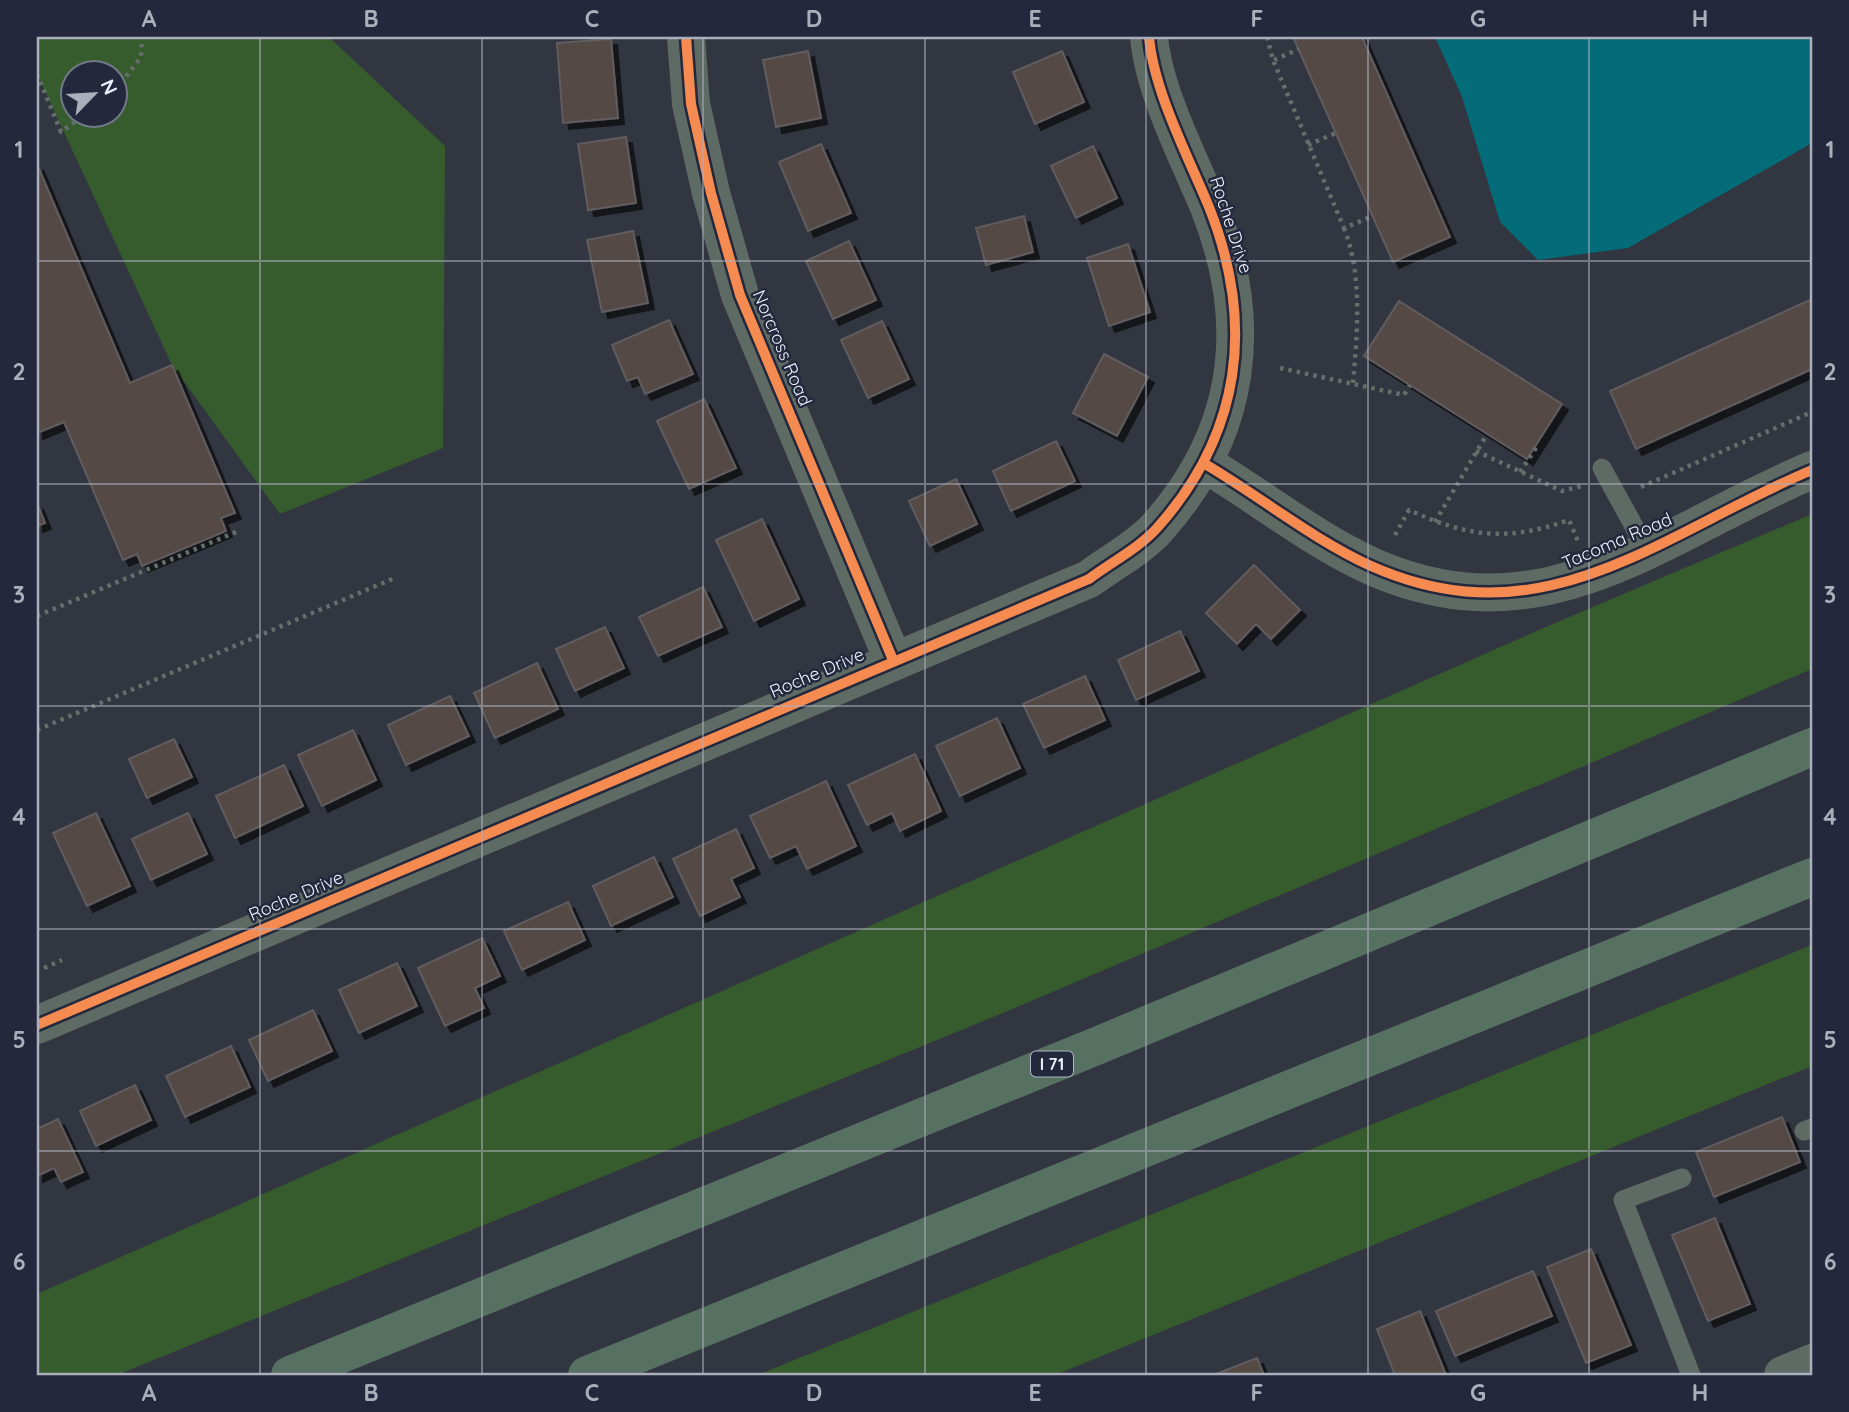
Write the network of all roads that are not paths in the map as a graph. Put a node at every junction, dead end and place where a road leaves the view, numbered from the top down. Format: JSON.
{"nodes":[{"id":1,"x":686,"y":37,"type":"edge"},
{"id":2,"x":1149,"y":37,"type":"edge"},
{"id":3,"x":1205,"y":464,"type":"junction"},
{"id":4,"x":1602,"y":468,"type":"dead end"},
{"id":5,"x":1812,"y":470,"type":"edge"},
{"id":6,"x":1647,"y":550,"type":"junction"},
{"id":7,"x":893,"y":660,"type":"junction"},
{"id":8,"x":1812,"y":747,"type":"edge"},
{"id":9,"x":1812,"y":877,"type":"edge"},
{"id":10,"x":38,"y":1020,"type":"edge"},
{"id":11,"x":1682,"y":1178,"type":"dead end"},
{"id":12,"x":1812,"y":1363,"type":"edge"},
{"id":13,"x":289,"y":1375,"type":"edge"},
{"id":14,"x":587,"y":1375,"type":"edge"},
{"id":15,"x":1691,"y":1375,"type":"edge"},
{"id":16,"x":1783,"y":1375,"type":"edge"}],
"edges":[{"from":1,"to":7,"type":"street","name":"Norcross Road"},
{"from":2,"to":3,"type":"street","name":"Roche Drive"},
{"from":3,"to":6,"type":"street","name":"Tacoma Road"},
{"from":3,"to":7,"type":"street","name":"Roche Drive"},
{"from":4,"to":6,"type":"lane"},
{"from":5,"to":6,"type":"street","name":"Tacoma Road"},
{"from":7,"to":10,"type":"street","name":"Roche Drive"},
{"from":8,"to":13,"type":"highway","number":"I 71"},
{"from":9,"to":14,"type":"highway"},
{"from":11,"to":15,"type":"lane"},
{"from":12,"to":16,"type":"street"}]}
